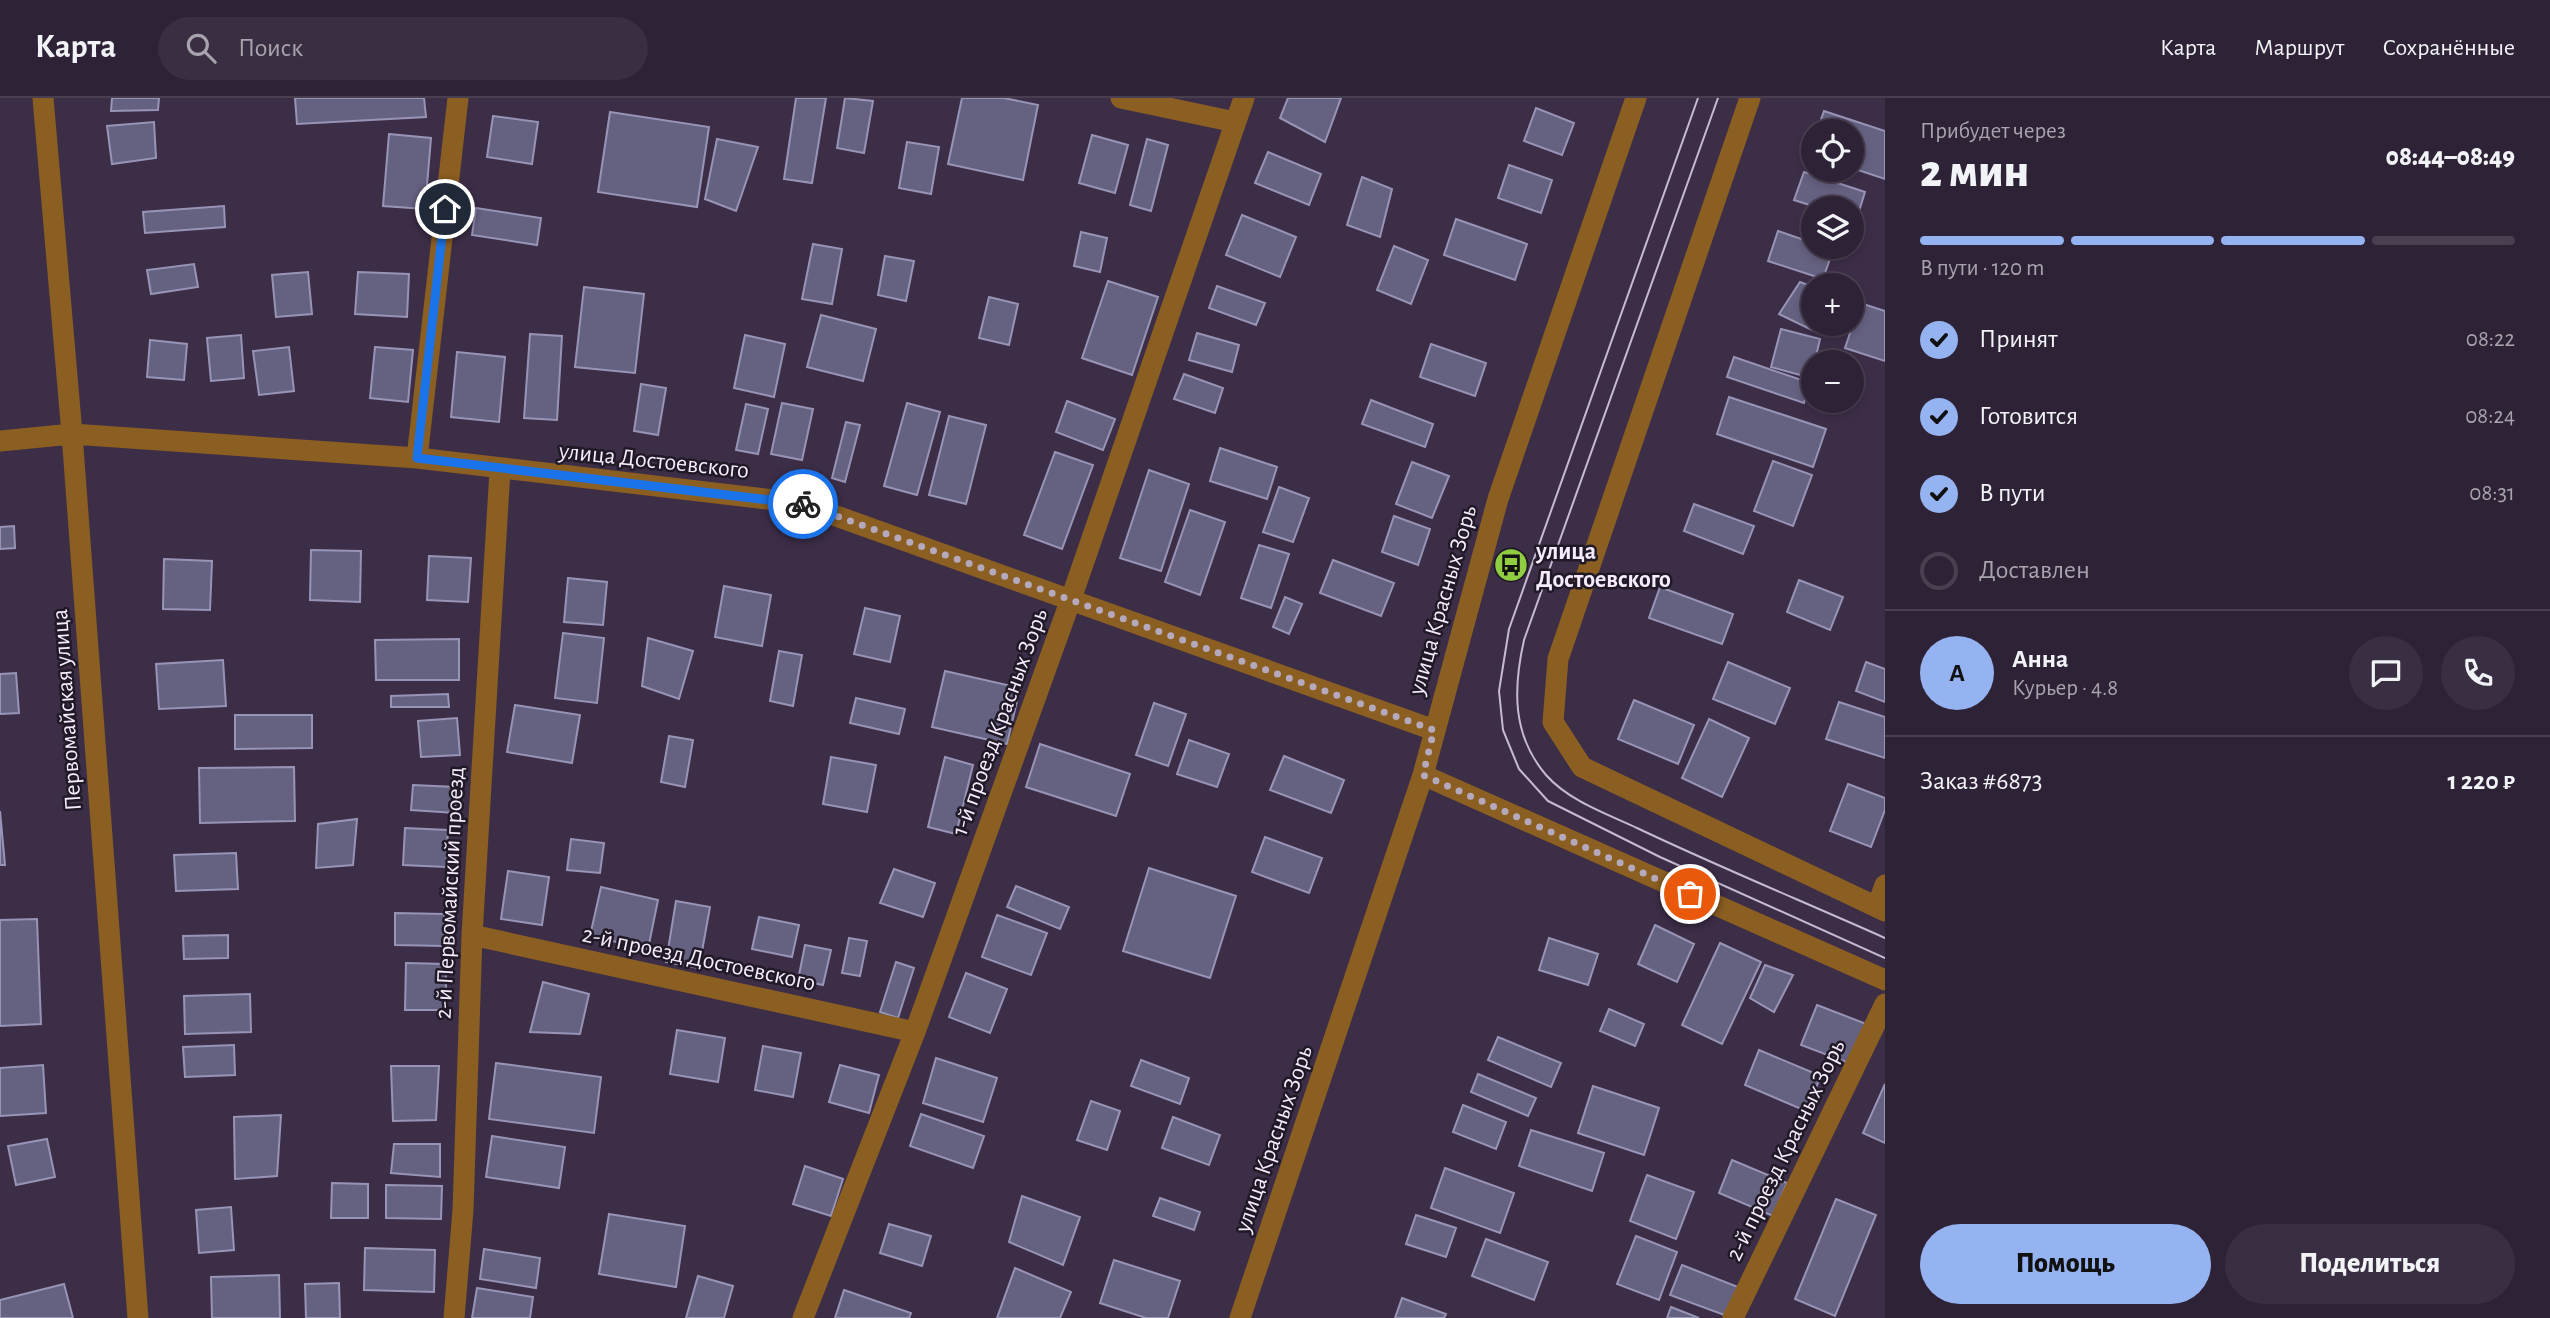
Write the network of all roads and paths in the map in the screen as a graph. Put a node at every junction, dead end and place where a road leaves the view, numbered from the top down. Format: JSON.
{"nodes":[{"id":1,"x":43,"y":98,"type":"edge"},
{"id":2,"x":458,"y":98,"type":"edge"},
{"id":3,"x":1121,"y":98,"type":"edge"},
{"id":4,"x":1244,"y":98,"type":"edge"},
{"id":5,"x":1636,"y":98,"type":"edge"},
{"id":6,"x":1750,"y":98,"type":"edge"},
{"id":7,"x":1235,"y":122,"type":"junction"},
{"id":8,"x":72,"y":434,"type":"junction"},
{"id":9,"x":0,"y":441,"type":"edge"},
{"id":10,"x":417,"y":458,"type":"junction"},
{"id":11,"x":500,"y":470,"type":"junction"},
{"id":12,"x":1071,"y":599,"type":"junction"},
{"id":13,"x":1434,"y":730,"type":"junction"},
{"id":14,"x":1423,"y":775,"type":"junction"},
{"id":15,"x":1885,"y":885,"type":"edge"},
{"id":16,"x":1881,"y":909,"type":"edge"},
{"id":17,"x":472,"y":935,"type":"junction"},
{"id":18,"x":1885,"y":980,"type":"edge"},
{"id":19,"x":1885,"y":1004,"type":"edge"},
{"id":20,"x":915,"y":1032,"type":"junction"},
{"id":21,"x":138,"y":1318,"type":"edge"},
{"id":22,"x":454,"y":1318,"type":"edge"},
{"id":23,"x":803,"y":1318,"type":"edge"},
{"id":24,"x":1240,"y":1318,"type":"edge"},
{"id":25,"x":1733,"y":1318,"type":"edge"}],
"edges":[{"from":1,"to":8,"type":"street","name":"Первомайская улица"},
{"from":2,"to":10,"type":"street"},
{"from":3,"to":7,"type":"street"},
{"from":4,"to":7,"type":"street","name":"1-й проезд Красных Зорь"},
{"from":5,"to":13,"type":"street","name":"улица Красных Зорь"},
{"from":6,"to":16,"type":"street"},
{"from":7,"to":12,"type":"street","name":"1-й проезд Красных Зорь"},
{"from":8,"to":9,"type":"street","name":"улица Достоевского"},
{"from":8,"to":10,"type":"street","name":"улица Достоевского"},
{"from":8,"to":21,"type":"street","name":"Первомайская улица"},
{"from":10,"to":11,"type":"street","name":"улица Достоевского"},
{"from":11,"to":12,"type":"street","name":"улица Достоевского"},
{"from":11,"to":17,"type":"street","name":"2-й Первомайский проезд"},
{"from":12,"to":13,"type":"street","name":"улица Достоевского"},
{"from":12,"to":20,"type":"street","name":"1-й проезд Красных Зорь"},
{"from":13,"to":14,"type":"street","name":"улица Красных Зорь"},
{"from":14,"to":18,"type":"street"},
{"from":14,"to":24,"type":"street","name":"улица Красных Зорь"},
{"from":15,"to":16,"type":"street"},
{"from":17,"to":20,"type":"street","name":"2-й проезд Достоевского"},
{"from":17,"to":22,"type":"street","name":"2-й Первомайский проезд"},
{"from":19,"to":25,"type":"street","name":"2-й проезд Красных Зорь"},
{"from":20,"to":23,"type":"street","name":"1-й проезд Красных Зорь"}]}
